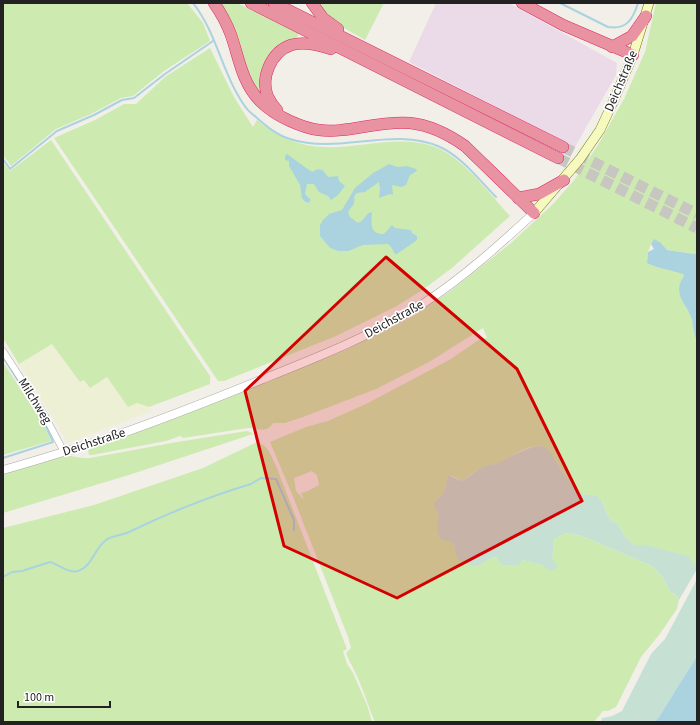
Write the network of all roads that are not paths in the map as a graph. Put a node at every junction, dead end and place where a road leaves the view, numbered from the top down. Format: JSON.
{"nodes":[{"id":1,"x":214,"y":3,"type":"edge"},
{"id":2,"x":251,"y":3,"type":"edge"},
{"id":3,"x":274,"y":3,"type":"edge"},
{"id":4,"x":312,"y":3,"type":"edge"},
{"id":5,"x":522,"y":3,"type":"edge"},
{"id":6,"x":650,"y":3,"type":"edge"},
{"id":7,"x":646,"y":16,"type":"junction"},
{"id":8,"x":350,"y":41,"type":"junction"},
{"id":9,"x":612,"y":47,"type":"junction"},
{"id":10,"x":633,"y":55,"type":"junction"},
{"id":11,"x":375,"y":65,"type":"junction"},
{"id":12,"x":291,"y":121,"type":"junction"},
{"id":13,"x":563,"y":147,"type":"tunnel mouth"},
{"id":14,"x":558,"y":158,"type":"tunnel mouth"},
{"id":15,"x":564,"y":180,"type":"junction"},
{"id":16,"x":518,"y":198,"type":"junction"},
{"id":17,"x":534,"y":213,"type":"junction"},
{"id":18,"x":3,"y":351,"type":"edge"},
{"id":19,"x":64,"y":452,"type":"junction"},
{"id":20,"x":3,"y":470,"type":"edge"}],
"edges":[{"from":1,"to":12,"type":"highway"},
{"from":2,"to":11,"type":"highway"},
{"from":3,"to":8,"type":"highway"},
{"from":4,"to":8,"type":"highway"},
{"from":5,"to":9,"type":"highway"},
{"from":6,"to":7,"type":"main road","name":"Deichstraße"},
{"from":7,"to":9,"type":"highway"},
{"from":7,"to":10,"type":"main road","name":"Deichstraße"},
{"from":8,"to":13,"type":"highway"},
{"from":9,"to":10,"type":"highway"},
{"from":10,"to":15,"type":"main road","name":"Deichstraße"},
{"from":11,"to":12,"type":"highway"},
{"from":11,"to":14,"type":"highway"},
{"from":12,"to":16,"type":"highway"},
{"from":15,"to":16,"type":"highway"},
{"from":15,"to":17,"type":"main road","name":"Deichstraße"},
{"from":16,"to":17,"type":"highway"},
{"from":17,"to":19,"type":"street","name":"Deichstraße"},
{"from":18,"to":19,"type":"street","name":"Milchweg"},
{"from":19,"to":20,"type":"street","name":"Deichstraße"}]}
